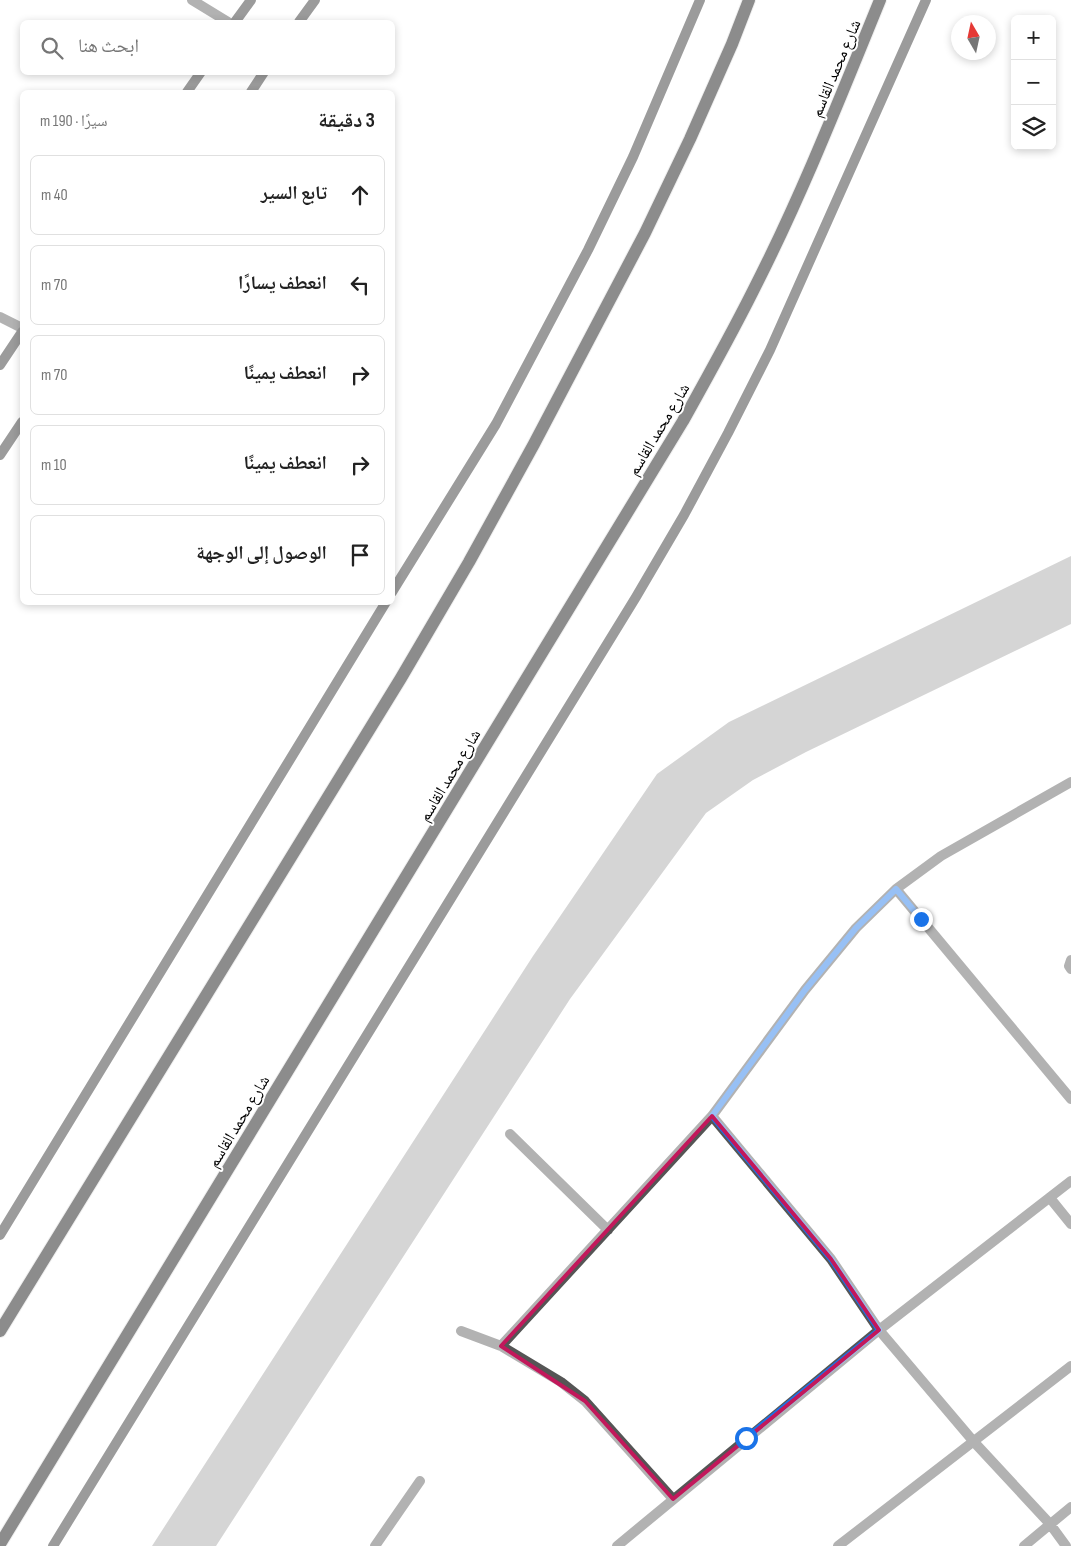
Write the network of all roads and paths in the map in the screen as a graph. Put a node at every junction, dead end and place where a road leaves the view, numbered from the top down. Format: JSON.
{"nodes":[{"id":1,"x":192,"y":0,"type":"edge"},
{"id":2,"x":251,"y":0,"type":"edge"},
{"id":3,"x":315,"y":0,"type":"edge"},
{"id":4,"x":700,"y":0,"type":"edge"},
{"id":5,"x":749,"y":0,"type":"edge"},
{"id":6,"x":880,"y":0,"type":"edge"},
{"id":7,"x":926,"y":0,"type":"edge"},
{"id":8,"x":225,"y":20,"type":"edge"},
{"id":9,"x":236,"y":20,"type":"edge"},
{"id":10,"x":300,"y":20,"type":"edge"},
{"id":11,"x":199,"y":75,"type":"edge"},
{"id":12,"x":262,"y":75,"type":"edge"},
{"id":13,"x":188,"y":90,"type":"edge"},
{"id":14,"x":252,"y":90,"type":"edge"},
{"id":15,"x":0,"y":317,"type":"edge"},
{"id":16,"x":20,"y":327,"type":"edge"},
{"id":17,"x":20,"y":335,"type":"edge"},
{"id":18,"x":0,"y":365,"type":"edge"},
{"id":19,"x":20,"y":425,"type":"edge"},
{"id":20,"x":0,"y":455,"type":"edge"},
{"id":21,"x":395,"y":587,"type":"edge"},
{"id":22,"x":384,"y":605,"type":"edge"},
{"id":23,"x":1071,"y":782,"type":"edge"},
{"id":24,"x":896,"y":889,"type":"junction"},
{"id":25,"x":1071,"y":960,"type":"edge"},
{"id":26,"x":1071,"y":969,"type":"edge"},
{"id":27,"x":1071,"y":1099,"type":"edge"},
{"id":28,"x":712,"y":1116,"type":"junction"},
{"id":29,"x":510,"y":1134,"type":"dead end"},
{"id":30,"x":1071,"y":1181,"type":"edge"},
{"id":31,"x":1050,"y":1198,"type":"junction"},
{"id":32,"x":1071,"y":1224,"type":"edge"},
{"id":33,"x":608,"y":1230,"type":"junction"},
{"id":34,"x":0,"y":1235,"type":"edge"},
{"id":35,"x":879,"y":1330,"type":"junction"},
{"id":36,"x":0,"y":1331,"type":"edge"},
{"id":37,"x":461,"y":1331,"type":"dead end"},
{"id":38,"x":501,"y":1346,"type":"junction"},
{"id":39,"x":1071,"y":1366,"type":"edge"},
{"id":40,"x":974,"y":1442,"type":"junction"},
{"id":41,"x":420,"y":1481,"type":"dead end"},
{"id":42,"x":673,"y":1499,"type":"junction"},
{"id":43,"x":1071,"y":1507,"type":"edge"},
{"id":44,"x":1050,"y":1524,"type":"junction"},
{"id":45,"x":0,"y":1544,"type":"edge"},
{"id":46,"x":53,"y":1546,"type":"edge"},
{"id":47,"x":375,"y":1546,"type":"edge"},
{"id":48,"x":617,"y":1546,"type":"edge"},
{"id":49,"x":838,"y":1546,"type":"edge"},
{"id":50,"x":1024,"y":1546,"type":"edge"},
{"id":51,"x":1066,"y":1546,"type":"edge"}],
"edges":[{"from":1,"to":8,"type":"street"},
{"from":2,"to":9,"type":"main road"},
{"from":3,"to":10,"type":"main road"},
{"from":4,"to":21,"type":"main road"},
{"from":5,"to":36,"type":"main road"},
{"from":6,"to":45,"type":"main road","name":"شارع محمد القاسم"},
{"from":7,"to":46,"type":"main road"},
{"from":11,"to":13,"type":"main road"},
{"from":12,"to":14,"type":"main road"},
{"from":15,"to":16,"type":"street"},
{"from":17,"to":18,"type":"main road"},
{"from":19,"to":20,"type":"main road"},
{"from":22,"to":34,"type":"main road"},
{"from":23,"to":24,"type":"street"},
{"from":24,"to":27,"type":"street"},
{"from":24,"to":28,"type":"street"},
{"from":25,"to":26,"type":"street"},
{"from":28,"to":33,"type":"street"},
{"from":28,"to":35,"type":"street"},
{"from":29,"to":33,"type":"street"},
{"from":30,"to":31,"type":"street"},
{"from":31,"to":32,"type":"street"},
{"from":31,"to":35,"type":"street"},
{"from":33,"to":38,"type":"street"},
{"from":35,"to":40,"type":"street"},
{"from":35,"to":42,"type":"street"},
{"from":37,"to":38,"type":"street"},
{"from":38,"to":42,"type":"street"},
{"from":39,"to":40,"type":"street"},
{"from":40,"to":44,"type":"street"},
{"from":40,"to":49,"type":"street"},
{"from":41,"to":47,"type":"street"},
{"from":42,"to":48,"type":"street"},
{"from":43,"to":44,"type":"street"},
{"from":44,"to":50,"type":"street"},
{"from":44,"to":51,"type":"street"}]}
